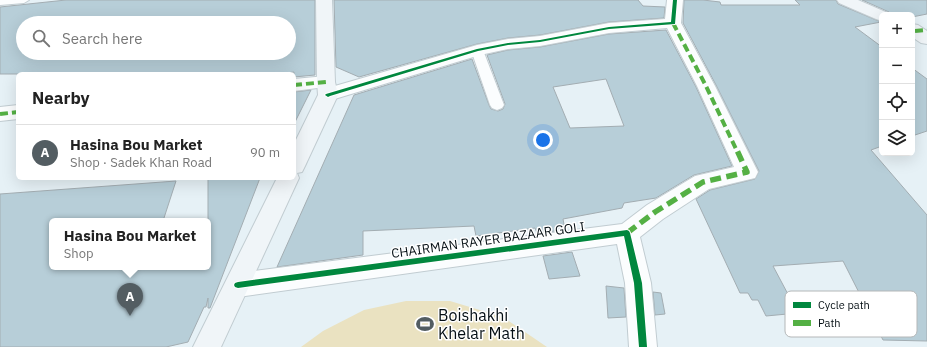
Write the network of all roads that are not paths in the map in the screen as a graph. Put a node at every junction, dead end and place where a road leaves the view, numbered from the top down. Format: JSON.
{"nodes":[{"id":1,"x":24,"y":0,"type":"edge"},
{"id":2,"x":324,"y":0,"type":"edge"},
{"id":3,"x":675,"y":0,"type":"edge"},
{"id":4,"x":845,"y":0,"type":"edge"},
{"id":5,"x":0,"y":2,"type":"edge"},
{"id":6,"x":879,"y":15,"type":"edge"},
{"id":7,"x":673,"y":23,"type":"junction"},
{"id":8,"x":477,"y":50,"type":"junction"},
{"id":9,"x":296,"y":85,"type":"edge"},
{"id":10,"x":327,"y":88,"type":"junction"},
{"id":11,"x":497,"y":105,"type":"dead end"},
{"id":12,"x":296,"y":161,"type":"edge"},
{"id":13,"x":287,"y":180,"type":"edge"},
{"id":14,"x":627,"y":233,"type":"junction"},
{"id":15,"x":238,"y":285,"type":"junction"},
{"id":16,"x":206,"y":347,"type":"edge"},
{"id":17,"x":643,"y":347,"type":"edge"}],
"edges":[{"from":1,"to":5,"type":"lane"},
{"from":2,"to":10,"type":"street"},
{"from":3,"to":7,"type":"street"},
{"from":4,"to":6,"type":"street"},
{"from":7,"to":8,"type":"street"},
{"from":7,"to":14,"type":"street"},
{"from":8,"to":10,"type":"street"},
{"from":8,"to":11,"type":"lane"},
{"from":9,"to":10,"type":"street"},
{"from":10,"to":12,"type":"street"},
{"from":13,"to":15,"type":"street"},
{"from":14,"to":15,"type":"street","name":"CHAIRMAN RAYER BAZAAR GOLI"},
{"from":14,"to":17,"type":"street"},
{"from":15,"to":16,"type":"street"}]}
